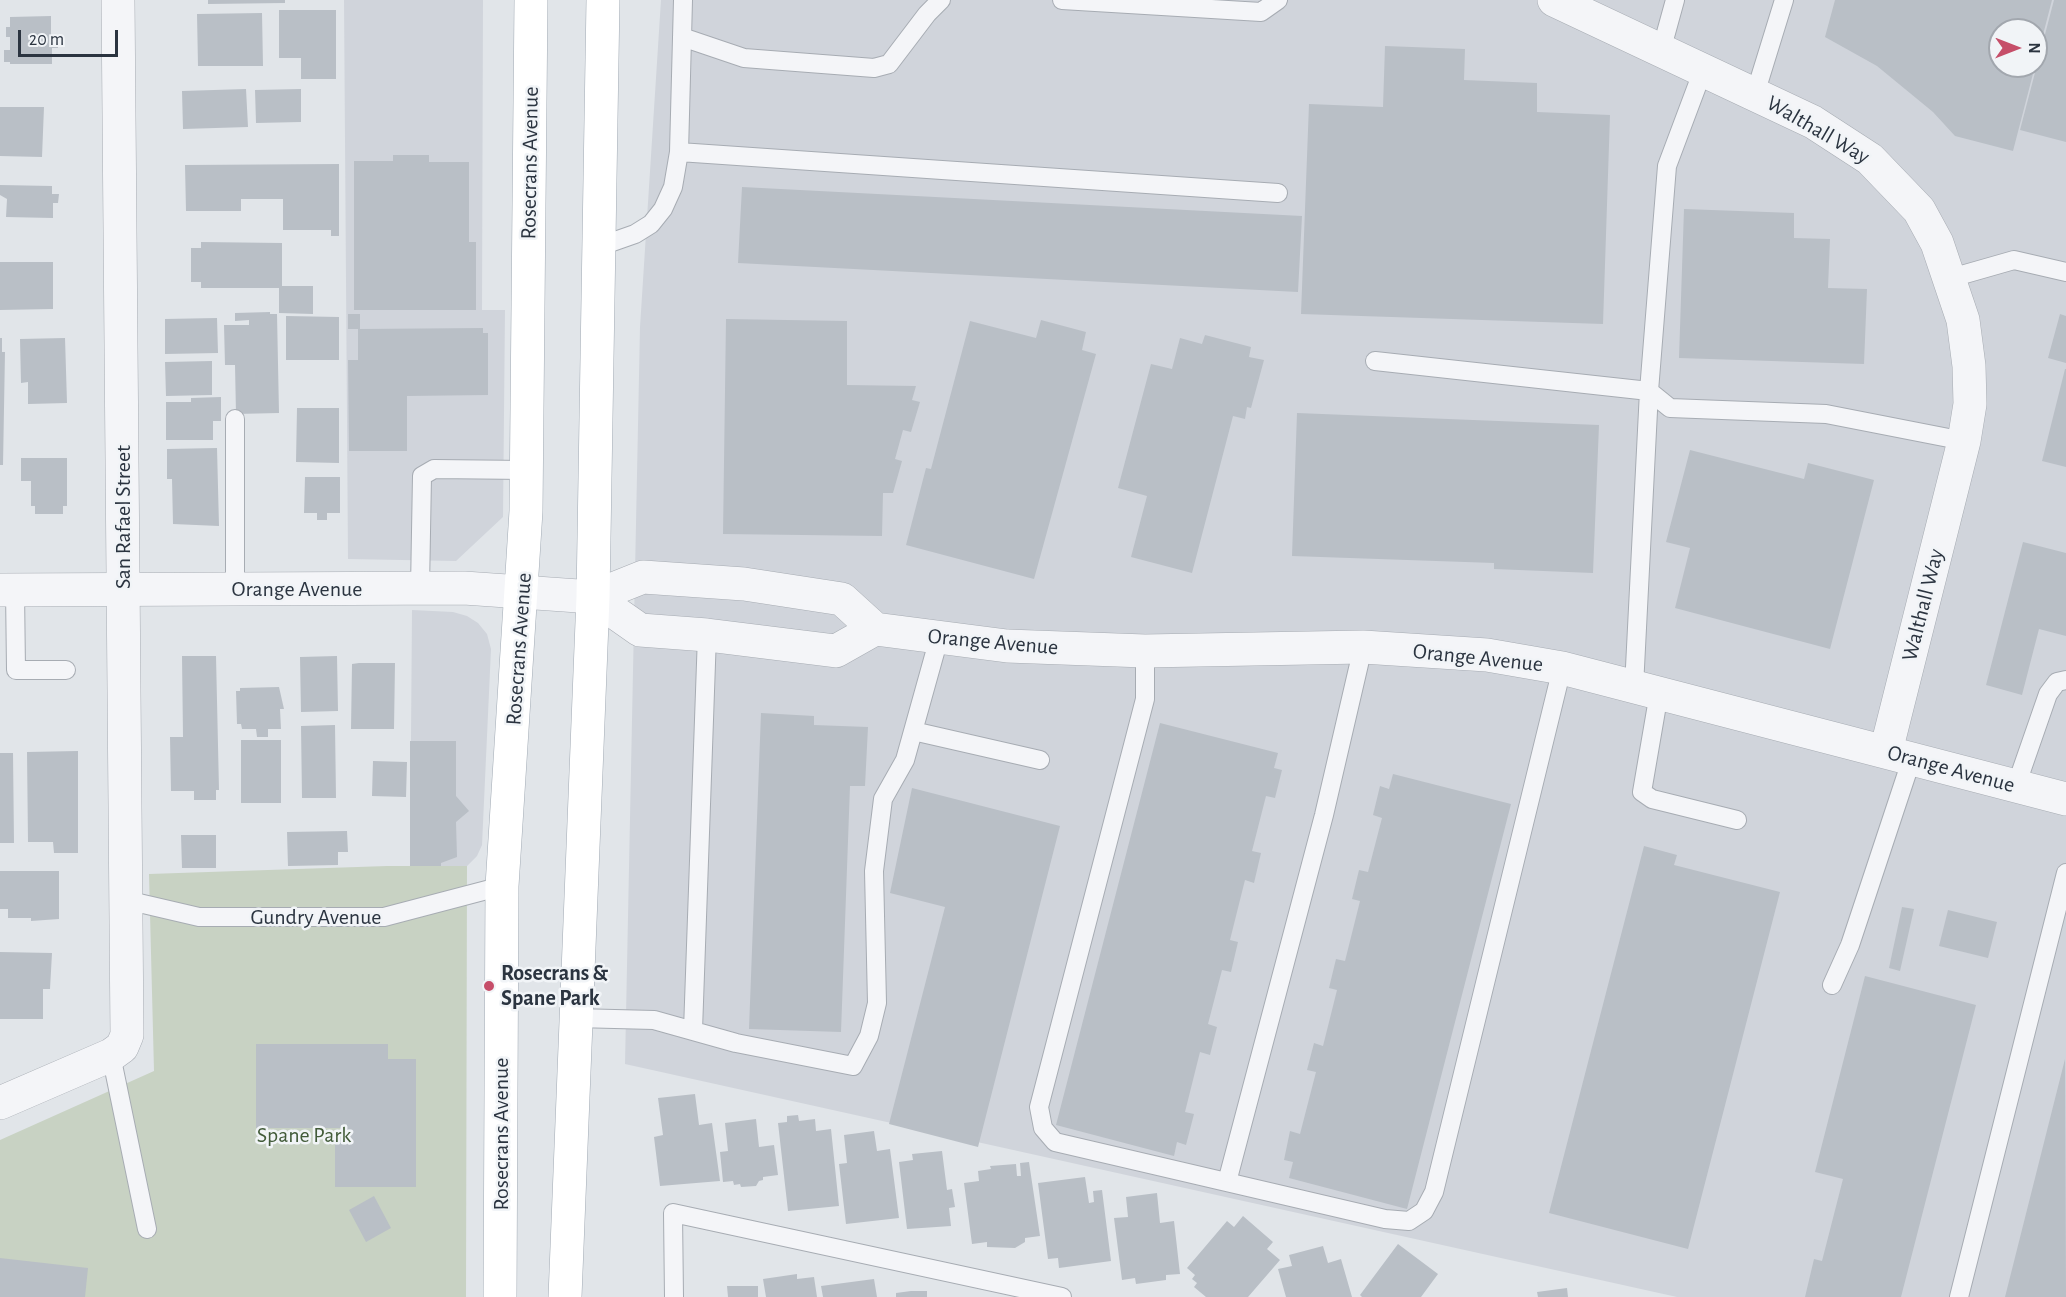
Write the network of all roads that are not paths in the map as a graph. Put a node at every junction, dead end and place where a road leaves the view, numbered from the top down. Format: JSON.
{"nodes":[{"id":1,"x":118,"y":0,"type":"edge"},
{"id":2,"x":531,"y":0,"type":"edge"},
{"id":3,"x":603,"y":0,"type":"edge"},
{"id":4,"x":683,"y":0,"type":"edge"},
{"id":5,"x":941,"y":0,"type":"edge"},
{"id":6,"x":1062,"y":0,"type":"edge"},
{"id":7,"x":1278,"y":0,"type":"edge"},
{"id":8,"x":1554,"y":0,"type":"edge"},
{"id":9,"x":1675,"y":0,"type":"edge"},
{"id":10,"x":1784,"y":0,"type":"edge"},
{"id":11,"x":1195,"y":4,"type":"edge"},
{"id":12,"x":682,"y":37,"type":"junction"},
{"id":13,"x":1661,"y":51,"type":"junction"},
{"id":14,"x":1703,"y":70,"type":"junction"},
{"id":15,"x":1755,"y":94,"type":"junction"},
{"id":16,"x":679,"y":152,"type":"junction"},
{"id":17,"x":1278,"y":193,"type":"dead end"},
{"id":18,"x":598,"y":247,"type":"junction"},
{"id":19,"x":2066,"y":272,"type":"edge"},
{"id":20,"x":1951,"y":278,"type":"junction"},
{"id":21,"x":1375,"y":361,"type":"dead end"},
{"id":22,"x":1649,"y":391,"type":"junction"},
{"id":23,"x":235,"y":419,"type":"dead end"},
{"id":24,"x":1964,"y":441,"type":"junction"},
{"id":25,"x":526,"y":470,"type":"junction"},
{"id":26,"x":420,"y":588,"type":"junction"},
{"id":27,"x":124,"y":589,"type":"junction"},
{"id":28,"x":235,"y":589,"type":"junction"},
{"id":29,"x":8,"y":590,"type":"edge"},
{"id":30,"x":523,"y":590,"type":"junction"},
{"id":31,"x":593,"y":597,"type":"junction"},
{"id":32,"x":875,"y":629,"type":"junction"},
{"id":33,"x":707,"y":634,"type":"junction"},
{"id":34,"x":939,"y":638,"type":"junction"},
{"id":35,"x":1363,"y":647,"type":"junction"},
{"id":36,"x":1145,"y":651,"type":"junction"},
{"id":37,"x":1562,"y":668,"type":"junction"},
{"id":38,"x":66,"y":670,"type":"dead end"},
{"id":39,"x":2066,"y":680,"type":"edge"},
{"id":40,"x":1646,"y":690,"type":"junction"},
{"id":41,"x":913,"y":730,"type":"junction"},
{"id":42,"x":1899,"y":755,"type":"junction"},
{"id":43,"x":1040,"y":760,"type":"dead end"},
{"id":44,"x":2016,"y":786,"type":"junction"},
{"id":45,"x":2066,"y":799,"type":"edge"},
{"id":46,"x":1737,"y":820,"type":"dead end"},
{"id":47,"x":2066,"y":873,"type":"edge"},
{"id":48,"x":502,"y":886,"type":"junction"},
{"id":49,"x":126,"y":900,"type":"junction"},
{"id":50,"x":1832,"y":985,"type":"dead end"},
{"id":51,"x":575,"y":1018,"type":"junction"},
{"id":52,"x":693,"y":1029,"type":"junction"},
{"id":53,"x":119,"y":1045,"type":"junction"},
{"id":54,"x":0,"y":1102,"type":"edge"},
{"id":55,"x":1227,"y":1182,"type":"junction"},
{"id":56,"x":147,"y":1229,"type":"dead end"},
{"id":57,"x":500,"y":1297,"type":"edge"},
{"id":58,"x":565,"y":1297,"type":"edge"},
{"id":59,"x":674,"y":1297,"type":"edge"},
{"id":60,"x":1062,"y":1297,"type":"edge"},
{"id":61,"x":1959,"y":1297,"type":"edge"}],
"edges":[{"from":1,"to":27,"type":"street","name":"San Rafael Street"},
{"from":2,"to":25,"type":"main road","name":"Rosecrans Avenue"},
{"from":3,"to":18,"type":"main road"},
{"from":4,"to":12,"type":"lane"},
{"from":5,"to":12,"type":"lane"},
{"from":6,"to":11,"type":"lane"},
{"from":7,"to":11,"type":"lane"},
{"from":8,"to":13,"type":"street","name":"Walthall Way"},
{"from":9,"to":13,"type":"lane"},
{"from":10,"to":15,"type":"lane"},
{"from":12,"to":16,"type":"lane"},
{"from":13,"to":14,"type":"street","name":"Walthall Way"},
{"from":14,"to":15,"type":"street","name":"Walthall Way"},
{"from":14,"to":22,"type":"lane"},
{"from":15,"to":20,"type":"street","name":"Walthall Way"},
{"from":16,"to":17,"type":"lane"},
{"from":16,"to":18,"type":"lane"},
{"from":18,"to":31,"type":"main road"},
{"from":19,"to":20,"type":"lane"},
{"from":20,"to":24,"type":"street","name":"Walthall Way"},
{"from":21,"to":22,"type":"lane"},
{"from":22,"to":24,"type":"lane"},
{"from":22,"to":40,"type":"lane"},
{"from":23,"to":28,"type":"lane"},
{"from":24,"to":42,"type":"street","name":"Walthall Way"},
{"from":25,"to":26,"type":"lane"},
{"from":25,"to":30,"type":"main road","name":"Rosecrans Avenue"},
{"from":26,"to":28,"type":"street","name":"Orange Avenue"},
{"from":26,"to":30,"type":"street","name":"Orange Avenue"},
{"from":27,"to":28,"type":"street","name":"Orange Avenue"},
{"from":27,"to":29,"type":"street","name":"Orange Avenue"},
{"from":27,"to":49,"type":"street","name":"San Rafael Street"},
{"from":29,"to":38,"type":"lane"},
{"from":30,"to":31,"type":"street","name":"Orange Avenue"},
{"from":30,"to":48,"type":"main road","name":"Rosecrans Avenue"},
{"from":31,"to":32,"type":"street","name":"Orange Avenue"},
{"from":31,"to":33,"type":"street","name":"Orange Avenue"},
{"from":31,"to":51,"type":"main road"},
{"from":32,"to":33,"type":"street","name":"Orange Avenue"},
{"from":32,"to":34,"type":"street","name":"Orange Avenue"},
{"from":33,"to":52,"type":"lane"},
{"from":34,"to":36,"type":"street","name":"Orange Avenue"},
{"from":34,"to":41,"type":"lane"},
{"from":35,"to":36,"type":"street","name":"Orange Avenue"},
{"from":35,"to":37,"type":"street","name":"Orange Avenue"},
{"from":35,"to":55,"type":"lane"},
{"from":36,"to":55,"type":"lane"},
{"from":37,"to":40,"type":"street","name":"Orange Avenue"},
{"from":37,"to":55,"type":"lane"},
{"from":39,"to":44,"type":"lane"},
{"from":40,"to":42,"type":"street","name":"Orange Avenue"},
{"from":40,"to":46,"type":"lane"},
{"from":41,"to":43,"type":"lane"},
{"from":41,"to":52,"type":"lane"},
{"from":42,"to":44,"type":"street","name":"Orange Avenue"},
{"from":42,"to":50,"type":"lane"},
{"from":44,"to":45,"type":"street","name":"Orange Avenue"},
{"from":47,"to":61,"type":"lane"},
{"from":48,"to":49,"type":"lane","name":"Gundry Avenue"},
{"from":48,"to":57,"type":"main road","name":"Rosecrans Avenue"},
{"from":49,"to":53,"type":"street","name":"San Rafael Street"},
{"from":51,"to":52,"type":"lane"},
{"from":51,"to":58,"type":"main road"},
{"from":53,"to":54,"type":"street"},
{"from":53,"to":56,"type":"lane"},
{"from":59,"to":60,"type":"lane"}]}
